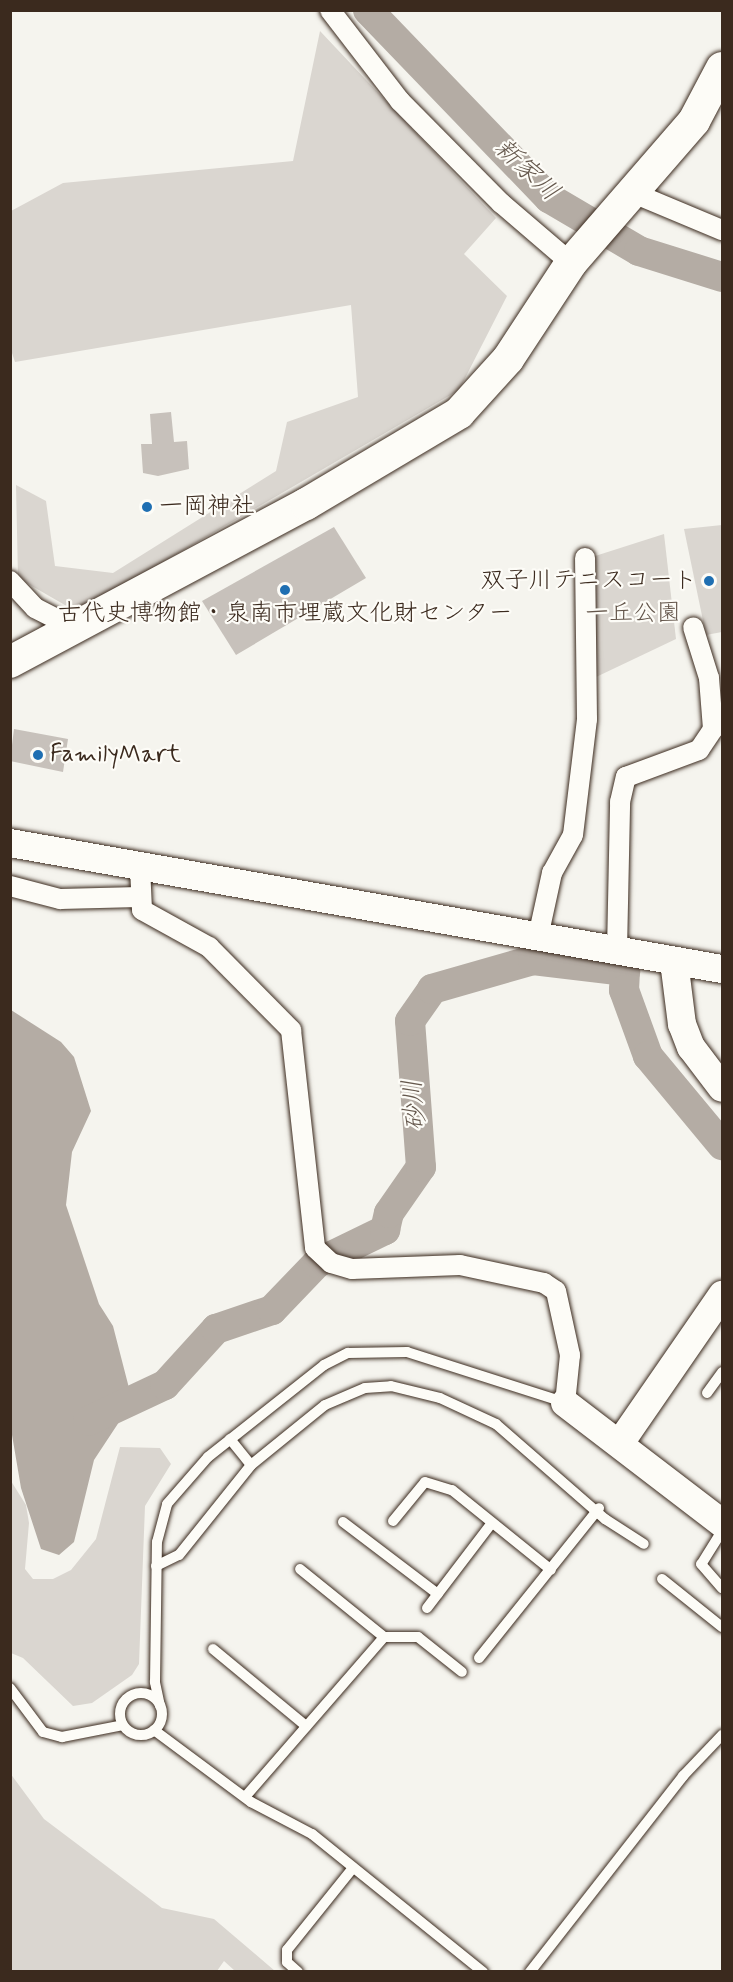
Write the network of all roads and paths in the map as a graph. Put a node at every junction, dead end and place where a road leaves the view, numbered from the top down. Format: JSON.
{"nodes":[{"id":1,"x":330,"y":10,"type":"edge"},
{"id":2,"x":723,"y":68,"type":"edge"},
{"id":3,"x":629,"y":195,"type":"junction"},
{"id":4,"x":723,"y":230,"type":"edge"},
{"id":5,"x":576,"y":257,"type":"junction"},
{"id":6,"x":585,"y":558,"type":"dead end"},
{"id":7,"x":10,"y":581,"type":"edge"},
{"id":8,"x":693,"y":627,"type":"dead end"},
{"id":9,"x":76,"y":629,"type":"junction"},
{"id":10,"x":10,"y":662,"type":"edge"},
{"id":11,"x":716,"y":675,"type":"edge"},
{"id":12,"x":10,"y":843,"type":"edge"},
{"id":13,"x":140,"y":867,"type":"junction"},
{"id":14,"x":10,"y":886,"type":"edge"},
{"id":15,"x":139,"y":897,"type":"junction"},
{"id":16,"x":538,"y":937,"type":"junction"},
{"id":17,"x":617,"y":951,"type":"junction"},
{"id":18,"x":675,"y":961,"type":"junction"},
{"id":19,"x":723,"y":969,"type":"edge"},
{"id":20,"x":723,"y":1088,"type":"edge"},
{"id":21,"x":723,"y":1295,"type":"edge"},
{"id":22,"x":723,"y":1371,"type":"edge"},
{"id":23,"x":707,"y":1392,"type":"dead end"},
{"id":24,"x":564,"y":1403,"type":"junction"},
{"id":25,"x":230,"y":1439,"type":"junction"},
{"id":26,"x":620,"y":1443,"type":"junction"},
{"id":27,"x":251,"y":1465,"type":"junction"},
{"id":28,"x":599,"y":1508,"type":"junction"},
{"id":29,"x":393,"y":1521,"type":"dead end"},
{"id":30,"x":343,"y":1522,"type":"dead end"},
{"id":31,"x":723,"y":1523,"type":"edge"},
{"id":32,"x":491,"y":1524,"type":"junction"},
{"id":33,"x":723,"y":1531,"type":"edge"},
{"id":34,"x":644,"y":1544,"type":"dead end"},
{"id":35,"x":156,"y":1566,"type":"junction"},
{"id":36,"x":300,"y":1569,"type":"dead end"},
{"id":37,"x":550,"y":1570,"type":"junction"},
{"id":38,"x":662,"y":1579,"type":"dead end"},
{"id":39,"x":723,"y":1588,"type":"edge"},
{"id":40,"x":438,"y":1594,"type":"junction"},
{"id":41,"x":427,"y":1608,"type":"dead end"},
{"id":42,"x":723,"y":1627,"type":"edge"},
{"id":43,"x":384,"y":1637,"type":"junction"},
{"id":44,"x":213,"y":1649,"type":"dead end"},
{"id":45,"x":479,"y":1658,"type":"dead end"},
{"id":46,"x":462,"y":1672,"type":"dead end"},
{"id":47,"x":155,"y":1682,"type":"junction"},
{"id":48,"x":10,"y":1688,"type":"edge"},
{"id":49,"x":139,"y":1693,"type":"junction"},
{"id":50,"x":160,"y":1706,"type":"junction"},
{"id":51,"x":123,"y":1725,"type":"junction"},
{"id":52,"x":306,"y":1726,"type":"junction"},
{"id":53,"x":154,"y":1730,"type":"junction"},
{"id":54,"x":723,"y":1735,"type":"edge"},
{"id":55,"x":245,"y":1797,"type":"junction"},
{"id":56,"x":353,"y":1868,"type":"junction"},
{"id":57,"x":298,"y":1971,"type":"edge"},
{"id":58,"x":483,"y":1971,"type":"edge"},
{"id":59,"x":530,"y":1971,"type":"edge"}],
"edges":[{"from":1,"to":5,"type":"street"},
{"from":2,"to":3,"type":"main road"},
{"from":3,"to":4,"type":"street"},
{"from":3,"to":5,"type":"main road"},
{"from":5,"to":9,"type":"main road"},
{"from":6,"to":16,"type":"street"},
{"from":7,"to":9,"type":"street"},
{"from":8,"to":11,"type":"street"},
{"from":9,"to":10,"type":"main road"},
{"from":11,"to":17,"type":"street"},
{"from":12,"to":13,"type":"street"},
{"from":13,"to":15,"type":"street"},
{"from":13,"to":16,"type":"street"},
{"from":14,"to":15,"type":"street"},
{"from":15,"to":24,"type":"street"},
{"from":16,"to":17,"type":"street"},
{"from":17,"to":18,"type":"street"},
{"from":18,"to":19,"type":"street"},
{"from":18,"to":20,"type":"street"},
{"from":21,"to":26,"type":"street"},
{"from":22,"to":23,"type":"lane"},
{"from":24,"to":25,"type":"lane"},
{"from":24,"to":26,"type":"street"},
{"from":25,"to":27,"type":"lane"},
{"from":25,"to":35,"type":"lane"},
{"from":26,"to":31,"type":"street"},
{"from":27,"to":28,"type":"lane"},
{"from":27,"to":35,"type":"lane"},
{"from":28,"to":34,"type":"lane"},
{"from":28,"to":37,"type":"lane"},
{"from":29,"to":32,"type":"lane"},
{"from":30,"to":40,"type":"lane"},
{"from":32,"to":37,"type":"lane"},
{"from":32,"to":40,"type":"lane"},
{"from":33,"to":39,"type":"lane"},
{"from":35,"to":47,"type":"lane"},
{"from":36,"to":43,"type":"lane"},
{"from":37,"to":45,"type":"lane"},
{"from":38,"to":42,"type":"lane"},
{"from":40,"to":41,"type":"lane"},
{"from":43,"to":46,"type":"lane"},
{"from":43,"to":52,"type":"lane"},
{"from":44,"to":52,"type":"lane"},
{"from":47,"to":49,"type":"lane"},
{"from":47,"to":50,"type":"lane"},
{"from":48,"to":51,"type":"lane"},
{"from":49,"to":50,"type":"lane"},
{"from":49,"to":51,"type":"lane"},
{"from":50,"to":53,"type":"lane"},
{"from":51,"to":53,"type":"lane"},
{"from":52,"to":55,"type":"lane"},
{"from":53,"to":55,"type":"lane"},
{"from":54,"to":59,"type":"lane"},
{"from":55,"to":56,"type":"lane"},
{"from":56,"to":57,"type":"lane"},
{"from":56,"to":58,"type":"lane"}]}
